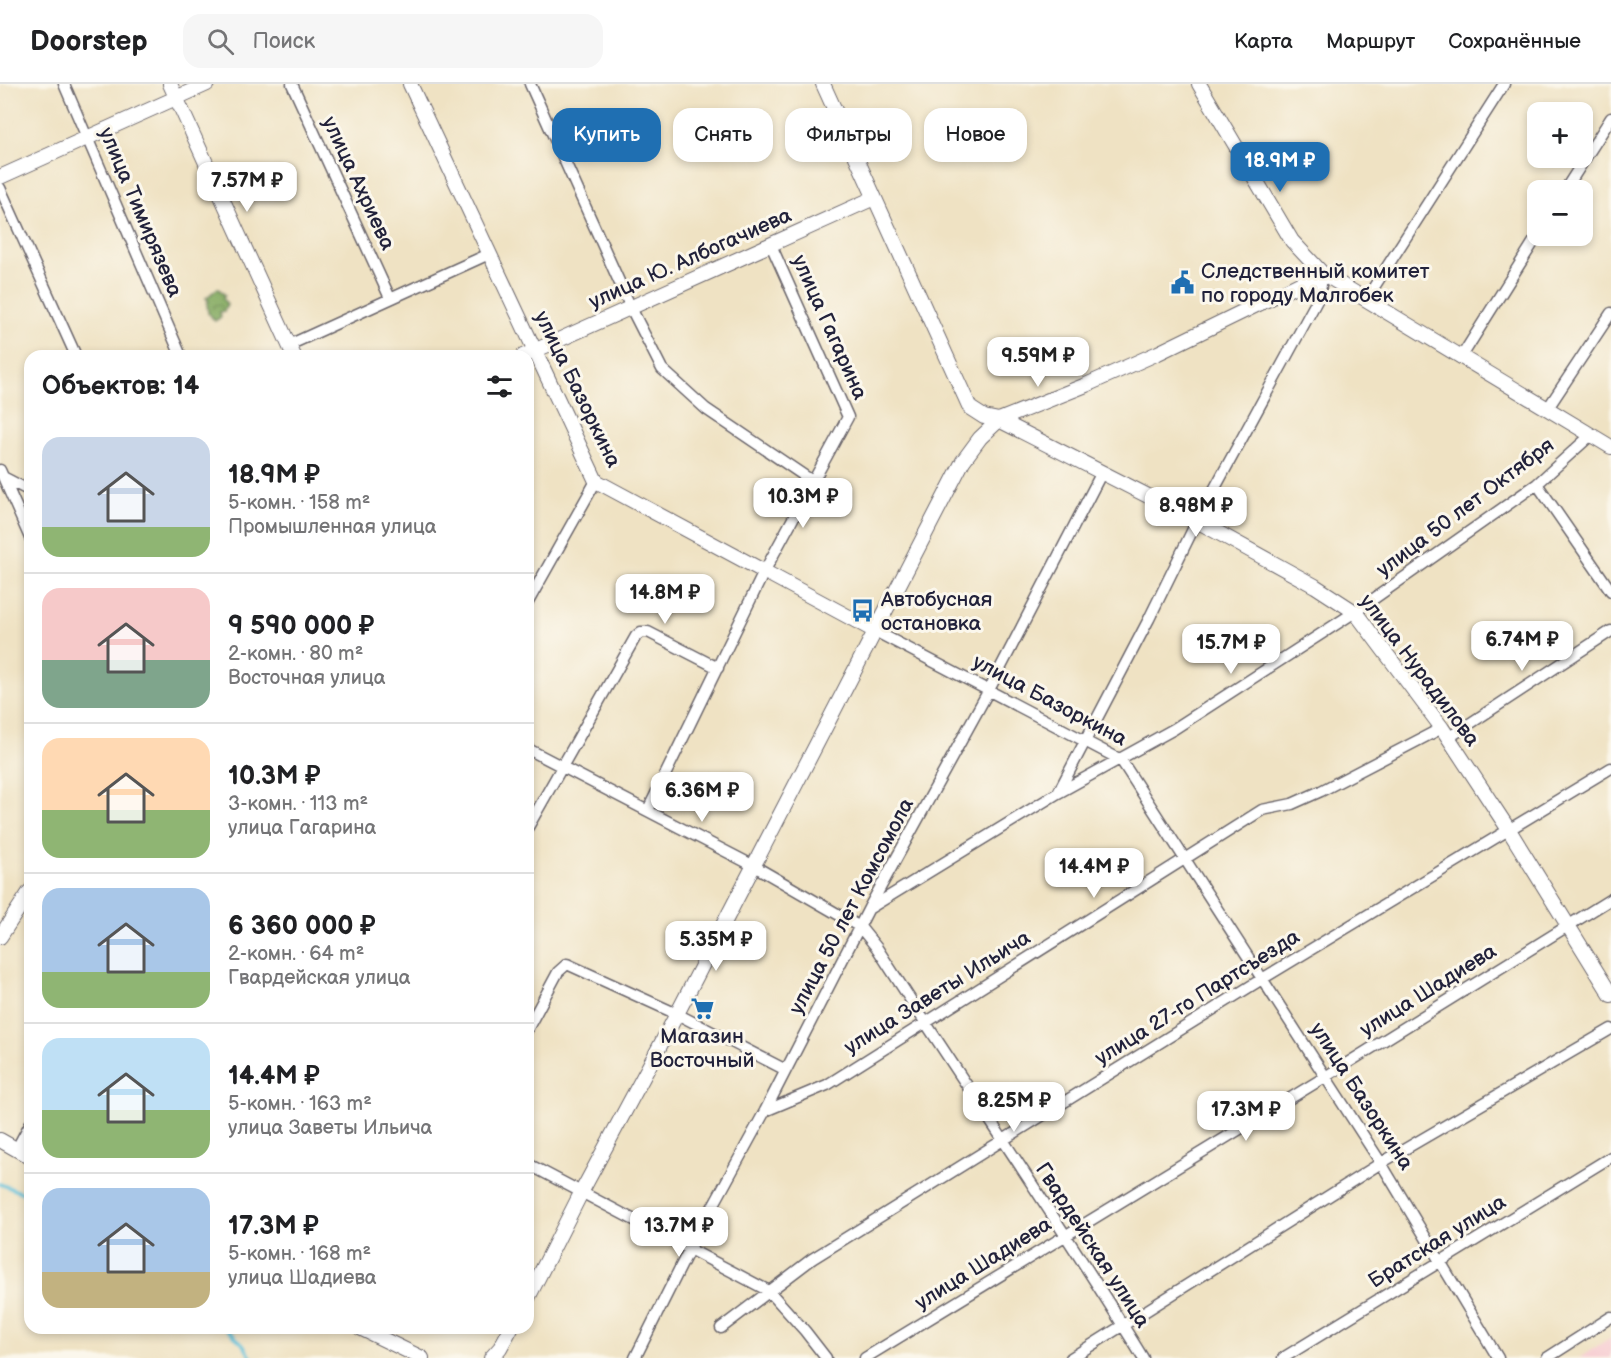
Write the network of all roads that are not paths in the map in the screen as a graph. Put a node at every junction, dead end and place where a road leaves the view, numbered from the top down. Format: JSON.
{"nodes":[{"id":1,"x":64,"y":84,"type":"edge"},
{"id":2,"x":170,"y":84,"type":"edge"},
{"id":3,"x":207,"y":84,"type":"edge"},
{"id":4,"x":292,"y":84,"type":"edge"},
{"id":5,"x":410,"y":84,"type":"edge"},
{"id":6,"x":530,"y":84,"type":"edge"},
{"id":7,"x":823,"y":84,"type":"edge"},
{"id":8,"x":1199,"y":84,"type":"edge"},
{"id":9,"x":1504,"y":84,"type":"edge"},
{"id":10,"x":176,"y":98,"type":"junction"},
{"id":11,"x":1611,"y":118,"type":"edge"},
{"id":12,"x":88,"y":139,"type":"junction"},
{"id":13,"x":0,"y":177,"type":"edge"},
{"id":14,"x":1571,"y":180,"type":"edge"},
{"id":15,"x":0,"y":188,"type":"edge"},
{"id":16,"x":874,"y":198,"type":"junction"},
{"id":17,"x":771,"y":245,"type":"junction"},
{"id":18,"x":1531,"y":246,"type":"edge"},
{"id":19,"x":489,"y":254,"type":"junction"},
{"id":20,"x":1322,"y":273,"type":"junction"},
{"id":21,"x":390,"y":298,"type":"junction"},
{"id":22,"x":1367,"y":298,"type":"junction"},
{"id":23,"x":631,"y":308,"type":"junction"},
{"id":24,"x":1611,"y":313,"type":"edge"},
{"id":25,"x":73,"y":350,"type":"edge"},
{"id":26,"x":179,"y":350,"type":"edge"},
{"id":27,"x":292,"y":350,"type":"edge"},
{"id":28,"x":528,"y":350,"type":"edge"},
{"id":29,"x":534,"y":351,"type":"edge"},
{"id":30,"x":1462,"y":356,"type":"junction"},
{"id":31,"x":534,"y":363,"type":"edge"},
{"id":32,"x":1548,"y":408,"type":"junction"},
{"id":33,"x":974,"y":412,"type":"junction"},
{"id":34,"x":999,"y":420,"type":"junction"},
{"id":35,"x":1591,"y":435,"type":"junction"},
{"id":36,"x":980,"y":438,"type":"junction"},
{"id":37,"x":1611,"y":447,"type":"edge"},
{"id":38,"x":1102,"y":472,"type":"junction"},
{"id":39,"x":2,"y":474,"type":"edge"},
{"id":40,"x":596,"y":481,"type":"junction"},
{"id":41,"x":812,"y":481,"type":"junction"},
{"id":42,"x":1537,"y":484,"type":"junction"},
{"id":43,"x":24,"y":487,"type":"edge"},
{"id":44,"x":1197,"y":521,"type":"junction"},
{"id":45,"x":24,"y":524,"type":"edge"},
{"id":46,"x":764,"y":572,"type":"junction"},
{"id":47,"x":534,"y":591,"type":"edge"},
{"id":48,"x":1611,"y":591,"type":"edge"},
{"id":49,"x":1355,"y":612,"type":"junction"},
{"id":50,"x":874,"y":631,"type":"junction"},
{"id":51,"x":1611,"y":631,"type":"edge"},
{"id":52,"x":718,"y":668,"type":"junction"},
{"id":53,"x":989,"y":690,"type":"junction"},
{"id":54,"x":1445,"y":733,"type":"junction"},
{"id":55,"x":1086,"y":741,"type":"junction"},
{"id":56,"x":534,"y":752,"type":"edge"},
{"id":57,"x":1121,"y":759,"type":"junction"},
{"id":58,"x":563,"y":766,"type":"junction"},
{"id":59,"x":1611,"y":768,"type":"edge"},
{"id":60,"x":1058,"y":793,"type":"junction"},
{"id":61,"x":648,"y":810,"type":"junction"},
{"id":62,"x":534,"y":817,"type":"edge"},
{"id":63,"x":1509,"y":830,"type":"junction"},
{"id":64,"x":1185,"y":858,"type":"junction"},
{"id":65,"x":754,"y":866,"type":"junction"},
{"id":66,"x":1611,"y":899,"type":"edge"},
{"id":67,"x":24,"y":904,"type":"edge"},
{"id":68,"x":869,"y":909,"type":"junction"},
{"id":69,"x":1568,"y":926,"type":"junction"},
{"id":70,"x":860,"y":927,"type":"junction"},
{"id":71,"x":0,"y":937,"type":"edge"},
{"id":72,"x":1262,"y":979,"type":"junction"},
{"id":73,"x":1611,"y":995,"type":"edge"},
{"id":74,"x":677,"y":1014,"type":"junction"},
{"id":75,"x":534,"y":1017,"type":"edge"},
{"id":76,"x":925,"y":1023,"type":"junction"},
{"id":77,"x":1611,"y":1029,"type":"edge"},
{"id":78,"x":786,"y":1070,"type":"junction"},
{"id":79,"x":1325,"y":1077,"type":"junction"},
{"id":80,"x":765,"y":1111,"type":"junction"},
{"id":81,"x":24,"y":1135,"type":"edge"},
{"id":82,"x":0,"y":1140,"type":"edge"},
{"id":83,"x":1002,"y":1140,"type":"junction"},
{"id":84,"x":16,"y":1149,"type":"junction"},
{"id":85,"x":24,"y":1154,"type":"edge"},
{"id":86,"x":1611,"y":1157,"type":"edge"},
{"id":87,"x":1381,"y":1163,"type":"junction"},
{"id":88,"x":534,"y":1167,"type":"edge"},
{"id":89,"x":582,"y":1191,"type":"junction"},
{"id":90,"x":1066,"y":1234,"type":"junction"},
{"id":91,"x":690,"y":1248,"type":"junction"},
{"id":92,"x":1441,"y":1263,"type":"junction"},
{"id":93,"x":534,"y":1286,"type":"edge"},
{"id":94,"x":769,"y":1291,"type":"junction"},
{"id":95,"x":1611,"y":1317,"type":"edge"},
{"id":96,"x":1123,"y":1326,"type":"junction"},
{"id":97,"x":721,"y":1328,"type":"dead end"},
{"id":98,"x":376,"y":1334,"type":"edge"},
{"id":99,"x":508,"y":1334,"type":"edge"},
{"id":100,"x":422,"y":1358,"type":"edge"},
{"id":101,"x":491,"y":1358,"type":"edge"},
{"id":102,"x":635,"y":1358,"type":"edge"},
{"id":103,"x":826,"y":1358,"type":"edge"},
{"id":104,"x":865,"y":1358,"type":"edge"},
{"id":105,"x":1071,"y":1358,"type":"edge"},
{"id":106,"x":1143,"y":1358,"type":"edge"},
{"id":107,"x":1283,"y":1358,"type":"edge"},
{"id":108,"x":1498,"y":1358,"type":"edge"},
{"id":109,"x":1547,"y":1358,"type":"edge"}],
"edges":[{"from":1,"to":12,"type":"street","name":"улица Тимирязева"},
{"from":2,"to":10,"type":"street"},
{"from":3,"to":10,"type":"street"},
{"from":4,"to":21,"type":"street","name":"улица Ахриева"},
{"from":5,"to":19,"type":"street","name":"улица Базоркина"},
{"from":6,"to":23,"type":"street"},
{"from":7,"to":16,"type":"street"},
{"from":8,"to":20,"type":"street"},
{"from":9,"to":22,"type":"street"},
{"from":10,"to":12,"type":"street"},
{"from":10,"to":27,"type":"street"},
{"from":11,"to":14,"type":"street"},
{"from":12,"to":13,"type":"street"},
{"from":12,"to":26,"type":"street","name":"улица Тимирязева"},
{"from":15,"to":25,"type":"street"},
{"from":16,"to":17,"type":"street","name":"улица Ю. Албогачиева"},
{"from":16,"to":33,"type":"street"},
{"from":17,"to":23,"type":"street","name":"улица Ю. Албогачиева"},
{"from":17,"to":41,"type":"street","name":"улица Гагарина"},
{"from":18,"to":30,"type":"street"},
{"from":19,"to":21,"type":"street"},
{"from":19,"to":28,"type":"street","name":"улица Базоркина"},
{"from":20,"to":22,"type":"street"},
{"from":20,"to":34,"type":"street"},
{"from":20,"to":44,"type":"street"},
{"from":21,"to":27,"type":"street"},
{"from":22,"to":30,"type":"street"},
{"from":23,"to":29,"type":"street","name":"улица Ю. Албогачиева"},
{"from":23,"to":41,"type":"street"},
{"from":24,"to":32,"type":"street"},
{"from":30,"to":32,"type":"street"},
{"from":31,"to":40,"type":"street","name":"улица Базоркина"},
{"from":32,"to":35,"type":"street"},
{"from":33,"to":34,"type":"street","name":"улица Нурадилова"},
{"from":33,"to":36,"type":"street"},
{"from":34,"to":36,"type":"street"},
{"from":34,"to":38,"type":"street","name":"улица Нурадилова"},
{"from":35,"to":37,"type":"street"},
{"from":35,"to":42,"type":"street","name":"улица 50 лет Октября"},
{"from":36,"to":50,"type":"street"},
{"from":38,"to":44,"type":"street","name":"улица Нурадилова"},
{"from":38,"to":53,"type":"street","name":"улица 50 лет Комсомола"},
{"from":39,"to":43,"type":"street"},
{"from":39,"to":45,"type":"street"},
{"from":40,"to":46,"type":"street","name":"улица Базоркина"},
{"from":40,"to":47,"type":"street"},
{"from":41,"to":46,"type":"street","name":"улица Гагарина"},
{"from":42,"to":48,"type":"street"},
{"from":42,"to":49,"type":"street","name":"улица 50 лет Октября"},
{"from":44,"to":49,"type":"street","name":"улица Нурадилова"},
{"from":44,"to":55,"type":"street"},
{"from":46,"to":50,"type":"street","name":"улица Базоркина"},
{"from":46,"to":52,"type":"street","name":"улица Гагарина"},
{"from":49,"to":54,"type":"street","name":"улица Нурадилова"},
{"from":49,"to":57,"type":"street","name":"улица 50 лет Октября"},
{"from":50,"to":53,"type":"street","name":"улица Базоркина"},
{"from":50,"to":65,"type":"street"},
{"from":51,"to":54,"type":"street","name":"улица Заветы Ильича"},
{"from":52,"to":58,"type":"street"},
{"from":52,"to":61,"type":"street","name":"улица Гагарина"},
{"from":53,"to":55,"type":"street","name":"улица Базоркина"},
{"from":53,"to":68,"type":"street","name":"улица 50 лет Комсомола"},
{"from":54,"to":63,"type":"street","name":"улица Нурадилова"},
{"from":54,"to":64,"type":"street","name":"улица Заветы Ильича"},
{"from":55,"to":57,"type":"street","name":"улица Базоркина"},
{"from":55,"to":60,"type":"street"},
{"from":56,"to":58,"type":"street","name":"Гвардейская улица"},
{"from":57,"to":60,"type":"street","name":"улица 50 лет Октября"},
{"from":57,"to":64,"type":"street","name":"улица Базоркина"},
{"from":58,"to":61,"type":"street","name":"Гвардейская улица"},
{"from":58,"to":62,"type":"street"},
{"from":59,"to":63,"type":"street","name":"улица 27-го Партсъезда"},
{"from":60,"to":68,"type":"street","name":"улица 50 лет Октября"},
{"from":61,"to":65,"type":"street","name":"Гвардейская улица"},
{"from":63,"to":69,"type":"street","name":"улица Нурадилова"},
{"from":63,"to":72,"type":"street","name":"улица 27-го Партсъезда"},
{"from":64,"to":72,"type":"street","name":"улица Базоркина"},
{"from":64,"to":76,"type":"street","name":"улица Заветы Ильича"},
{"from":65,"to":70,"type":"street","name":"Гвардейская улица"},
{"from":65,"to":74,"type":"street"},
{"from":66,"to":69,"type":"street","name":"улица Шадиева"},
{"from":67,"to":71,"type":"street"},
{"from":68,"to":70,"type":"street","name":"улица 50 лет Комсомола"},
{"from":69,"to":73,"type":"street","name":"улица Нурадилова"},
{"from":69,"to":79,"type":"street","name":"улица Шадиева"},
{"from":70,"to":76,"type":"street","name":"Гвардейская улица"},
{"from":70,"to":78,"type":"street","name":"улица 50 лет Комсомола"},
{"from":72,"to":79,"type":"street","name":"улица Базоркина"},
{"from":72,"to":83,"type":"street","name":"улица 27-го Партсъезда"},
{"from":74,"to":75,"type":"street"},
{"from":74,"to":78,"type":"street"},
{"from":74,"to":89,"type":"street"},
{"from":76,"to":80,"type":"street","name":"улица Заветы Ильича"},
{"from":76,"to":83,"type":"street","name":"Гвардейская улица"},
{"from":77,"to":87,"type":"street"},
{"from":78,"to":80,"type":"street","name":"улица 50 лет Комсомола"},
{"from":79,"to":87,"type":"street","name":"улица Базоркина"},
{"from":79,"to":90,"type":"street","name":"улица Шадиева"},
{"from":80,"to":91,"type":"street","name":"улица 50 лет Комсомола"},
{"from":81,"to":84,"type":"street"},
{"from":82,"to":84,"type":"street"},
{"from":83,"to":90,"type":"street","name":"Гвардейская улица"},
{"from":83,"to":94,"type":"street","name":"улица 27-го Партсъезда"},
{"from":84,"to":85,"type":"street"},
{"from":86,"to":92,"type":"street","name":"Братская улица"},
{"from":87,"to":92,"type":"street","name":"улица Базоркина"},
{"from":87,"to":96,"type":"street"},
{"from":88,"to":89,"type":"street"},
{"from":89,"to":91,"type":"street"},
{"from":89,"to":93,"type":"street"},
{"from":90,"to":96,"type":"street","name":"Гвардейская улица"},
{"from":90,"to":104,"type":"street","name":"улица Шадиева"},
{"from":91,"to":94,"type":"street"},
{"from":91,"to":102,"type":"street","name":"улица 50 лет Комсомола"},
{"from":92,"to":107,"type":"street","name":"Братская улица"},
{"from":92,"to":108,"type":"street","name":"улица Базоркина"},
{"from":94,"to":97,"type":"street","name":"улица 27-го Партсъезда"},
{"from":94,"to":103,"type":"street"},
{"from":95,"to":109,"type":"street"},
{"from":96,"to":105,"type":"street"},
{"from":96,"to":106,"type":"street","name":"Гвардейская улица"},
{"from":98,"to":100,"type":"street"},
{"from":99,"to":101,"type":"street"}]}
